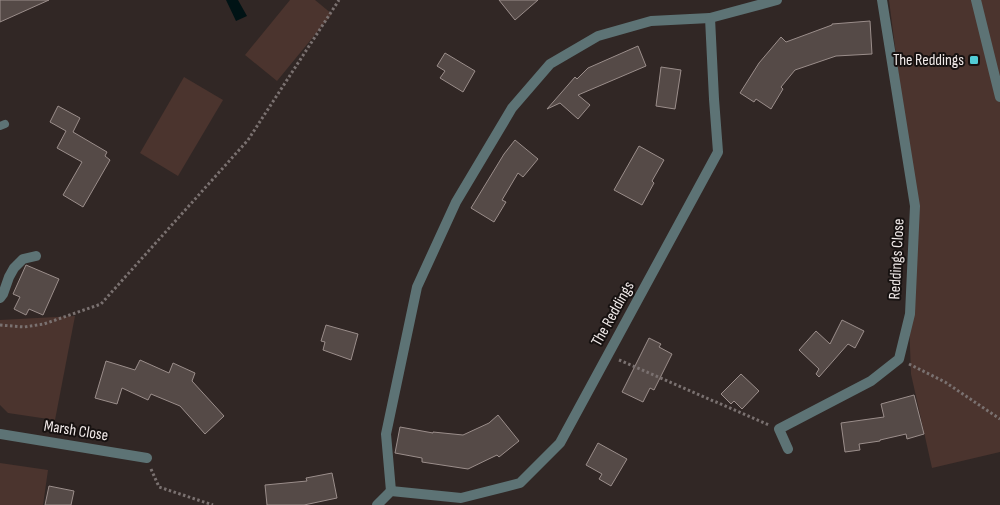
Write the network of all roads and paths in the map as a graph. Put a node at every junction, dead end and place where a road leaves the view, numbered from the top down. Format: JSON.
{"nodes":[{"id":1,"x":339,"y":0,"type":"edge"},
{"id":2,"x":777,"y":0,"type":"edge"},
{"id":3,"x":882,"y":0,"type":"edge"},
{"id":4,"x":976,"y":0,"type":"edge"},
{"id":5,"x":710,"y":18,"type":"junction"},
{"id":6,"x":1000,"y":97,"type":"edge"},
{"id":7,"x":36,"y":256,"type":"dead end"},
{"id":8,"x":0,"y":298,"type":"edge"},
{"id":9,"x":0,"y":325,"type":"edge"},
{"id":10,"x":608,"y":356,"type":"junction"},
{"id":11,"x":899,"y":360,"type":"junction"},
{"id":12,"x":1000,"y":419,"type":"edge"},
{"id":13,"x":779,"y":429,"type":"junction"},
{"id":14,"x":0,"y":434,"type":"edge"},
{"id":15,"x":788,"y":449,"type":"dead end"},
{"id":16,"x":147,"y":458,"type":"joint"},
{"id":17,"x":391,"y":491,"type":"junction"},
{"id":18,"x":213,"y":505,"type":"edge"},
{"id":19,"x":377,"y":505,"type":"edge"}],
"edges":[{"from":1,"to":9,"type":"path"},
{"from":2,"to":5,"type":"street"},
{"from":3,"to":11,"type":"street","name":"Reddings Close"},
{"from":4,"to":6,"type":"street"},
{"from":5,"to":10,"type":"street","name":"The Reddings"},
{"from":5,"to":17,"type":"street"},
{"from":7,"to":8,"type":"street"},
{"from":10,"to":13,"type":"path"},
{"from":10,"to":17,"type":"street","name":"The Reddings"},
{"from":11,"to":12,"type":"path"},
{"from":11,"to":13,"type":"street"},
{"from":13,"to":15,"type":"street"},
{"from":14,"to":16,"type":"street","name":"Marsh Close"},
{"from":16,"to":18,"type":"path"},
{"from":17,"to":19,"type":"street"}]}
